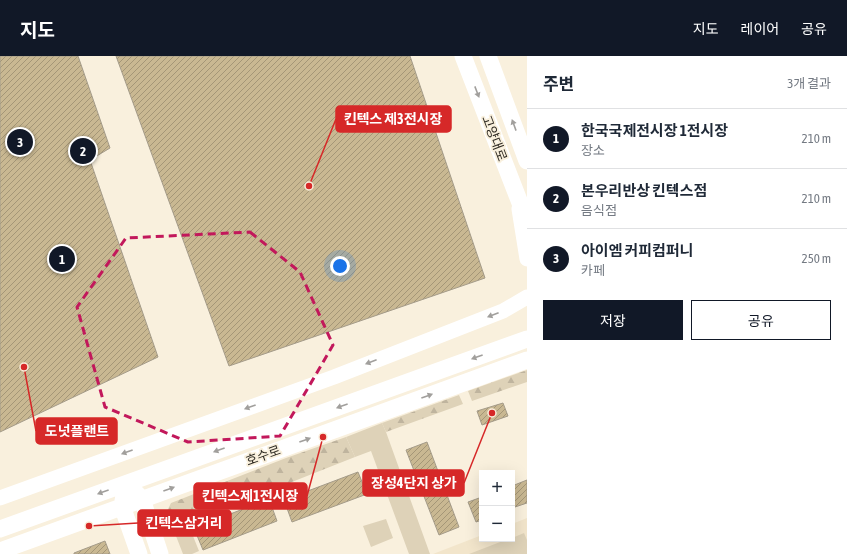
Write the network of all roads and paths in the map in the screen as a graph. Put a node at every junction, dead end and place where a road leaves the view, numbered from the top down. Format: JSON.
{"nodes":[{"id":1,"x":463,"y":56,"type":"edge"},
{"id":2,"x":488,"y":56,"type":"edge"},
{"id":3,"x":527,"y":161,"type":"edge"},
{"id":4,"x":516,"y":192,"type":"junction"},
{"id":5,"x":527,"y":221,"type":"edge"},
{"id":6,"x":527,"y":259,"type":"edge"},
{"id":7,"x":527,"y":297,"type":"edge"},
{"id":8,"x":527,"y":339,"type":"edge"},
{"id":9,"x":527,"y":360,"type":"edge"},
{"id":10,"x":126,"y":484,"type":"junction"},
{"id":11,"x":0,"y":498,"type":"edge"},
{"id":12,"x":142,"y":499,"type":"junction"},
{"id":13,"x":74,"y":503,"type":"junction"},
{"id":14,"x":122,"y":506,"type":"junction"},
{"id":15,"x":0,"y":530,"type":"edge"},
{"id":16,"x":39,"y":536,"type":"junction"},
{"id":17,"x":0,"y":551,"type":"edge"},
{"id":18,"x":140,"y":554,"type":"edge"},
{"id":19,"x":150,"y":554,"type":"edge"},
{"id":20,"x":160,"y":554,"type":"edge"}],
"edges":[{"from":1,"to":4,"type":"main road","name":"고양대로","one_way":true},
{"from":3,"to":2,"type":"main road","name":"고양대로","one_way":true},
{"from":4,"to":5,"type":"main road","name":"고양대로"},
{"from":4,"to":6,"type":"main road"},
{"from":7,"to":11,"type":"main road","one_way":true},
{"from":8,"to":10,"type":"main road","name":"호수로","one_way":true},
{"from":12,"to":9,"type":"main road","name":"호수로","one_way":true},
{"from":10,"to":12,"type":"main road"},
{"from":10,"to":13,"type":"main road","name":"호수로","one_way":true},
{"from":10,"to":14,"type":"main road"},
{"from":12,"to":14,"type":"main road","name":"호수로"},
{"from":12,"to":20,"type":"main road"},
{"from":13,"to":15,"type":"main road","name":"호수로"},
{"from":13,"to":16,"type":"main road"},
{"from":14,"to":16,"type":"main road","name":"호수로"},
{"from":14,"to":18,"type":"main road"},
{"from":16,"to":17,"type":"main road","name":"호수로"},
{"from":18,"to":19,"type":"main road"}]}
